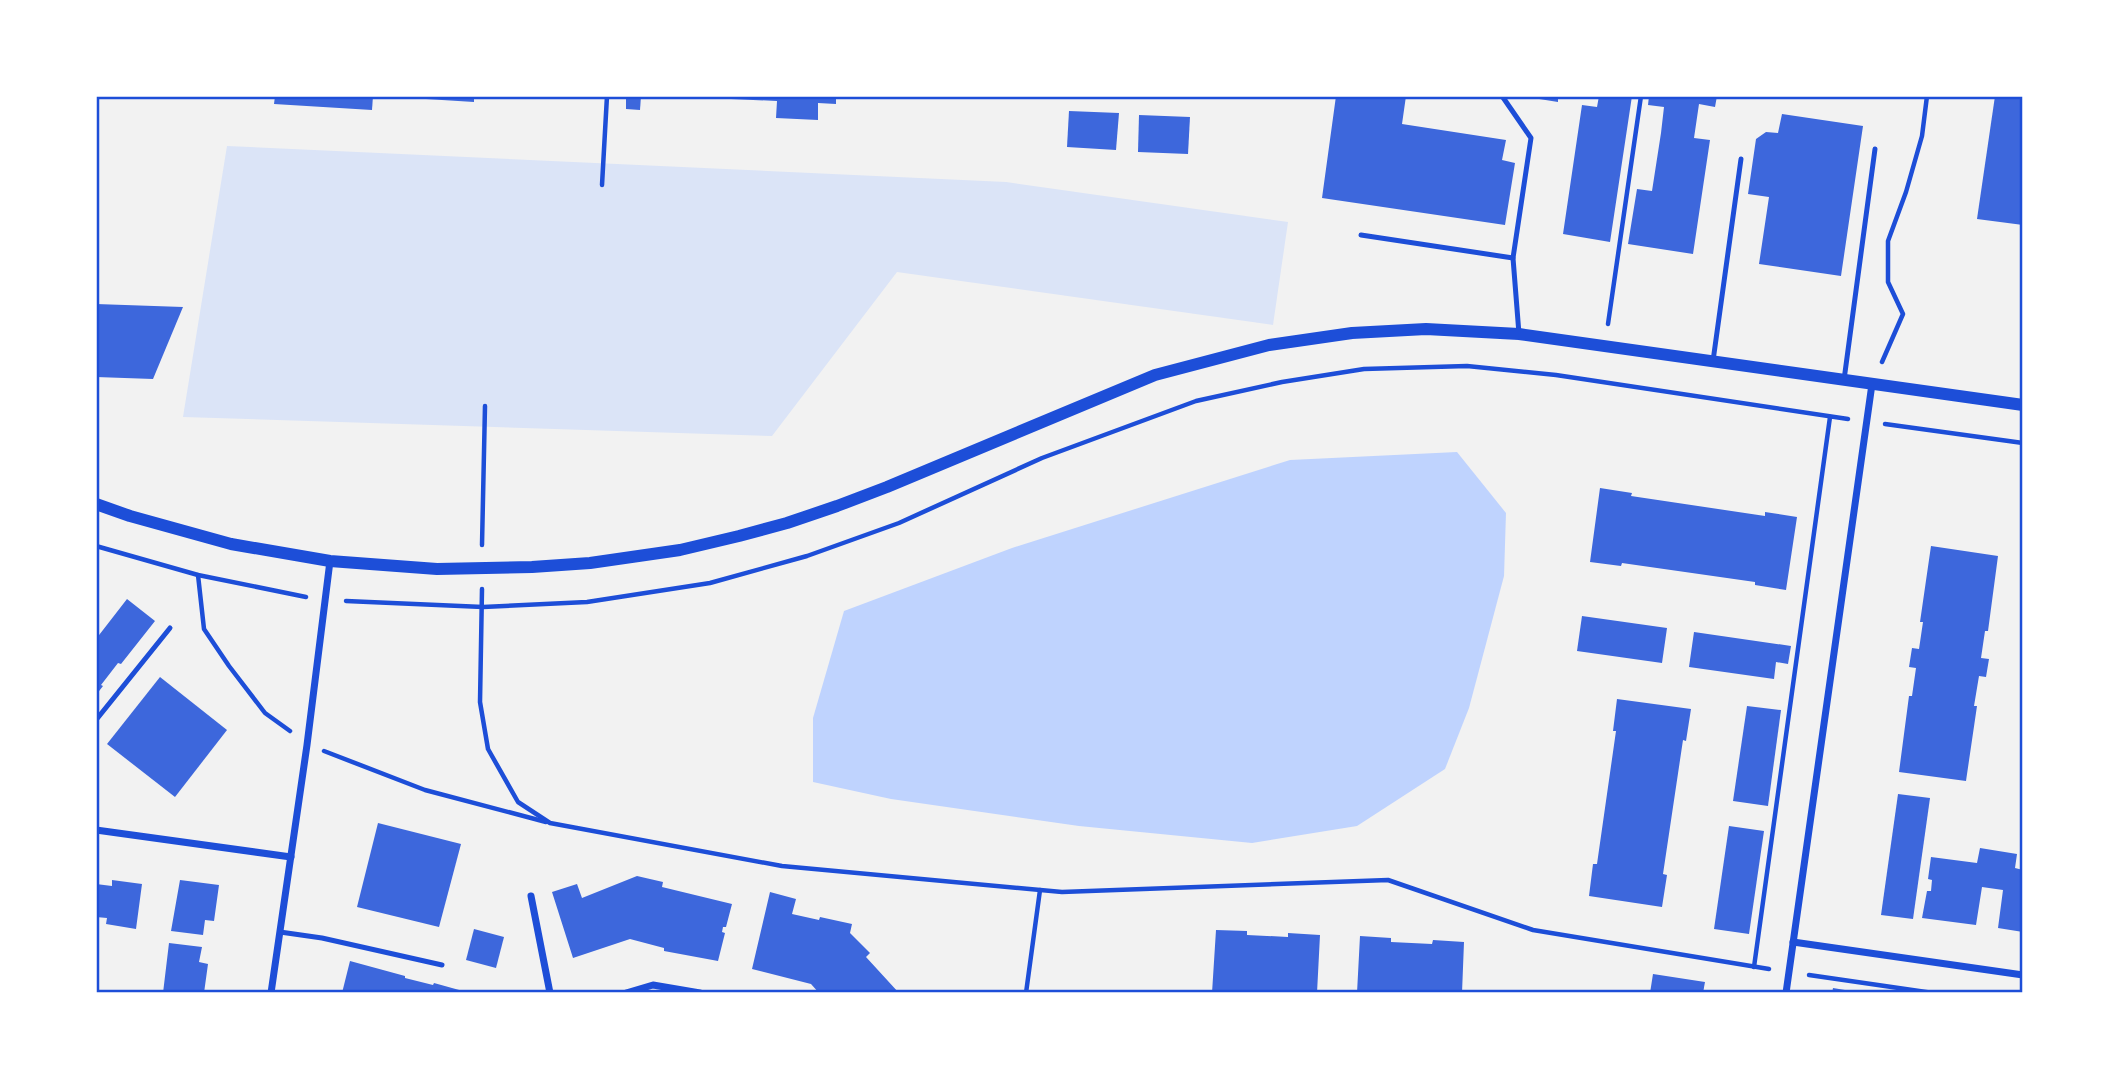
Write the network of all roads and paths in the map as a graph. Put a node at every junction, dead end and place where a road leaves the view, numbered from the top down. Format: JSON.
{"nodes":[{"id":1,"x":607,"y":96,"type":"edge"},
{"id":2,"x":1502,"y":96,"type":"edge"},
{"id":3,"x":1641,"y":96,"type":"edge"},
{"id":4,"x":1927,"y":96,"type":"edge"},
{"id":5,"x":1875,"y":149,"type":"dead end"},
{"id":6,"x":1741,"y":159,"type":"dead end"},
{"id":7,"x":602,"y":185,"type":"dead end"},
{"id":8,"x":1362,"y":235,"type":"dead end"},
{"id":9,"x":1513,"y":258,"type":"junction"},
{"id":10,"x":1519,"y":334,"type":"junction"},
{"id":11,"x":1605,"y":345,"type":"junction"},
{"id":12,"x":1713,"y":361,"type":"junction"},
{"id":13,"x":1844,"y":380,"type":"junction"},
{"id":14,"x":1872,"y":383,"type":"junction"},
{"id":15,"x":2023,"y":405,"type":"edge"},
{"id":16,"x":485,"y":406,"type":"dead end"},
{"id":17,"x":1830,"y":417,"type":"junction"},
{"id":18,"x":1868,"y":422,"type":"junction"},
{"id":19,"x":2023,"y":443,"type":"edge"},
{"id":20,"x":96,"y":504,"type":"edge"},
{"id":21,"x":96,"y":546,"type":"edge"},
{"id":22,"x":330,"y":561,"type":"junction"},
{"id":23,"x":481,"y":569,"type":"junction"},
{"id":24,"x":198,"y":575,"type":"junction"},
{"id":25,"x":326,"y":600,"type":"junction"},
{"id":26,"x":483,"y":607,"type":"junction"},
{"id":27,"x":170,"y":628,"type":"dead end"},
{"id":28,"x":96,"y":720,"type":"edge"},
{"id":29,"x":307,"y":745,"type":"junction"},
{"id":30,"x":550,"y":823,"type":"junction"},
{"id":31,"x":96,"y":830,"type":"edge"},
{"id":32,"x":291,"y":857,"type":"junction"},
{"id":33,"x":1040,"y":890,"type":"junction"},
{"id":34,"x":531,"y":896,"type":"dead end"},
{"id":35,"x":280,"y":932,"type":"junction"},
{"id":36,"x":1793,"y":942,"type":"junction"},
{"id":37,"x":442,"y":965,"type":"dead end"},
{"id":38,"x":1754,"y":967,"type":"junction"},
{"id":39,"x":1789,"y":972,"type":"junction"},
{"id":40,"x":2023,"y":975,"type":"edge"},
{"id":41,"x":271,"y":993,"type":"edge"},
{"id":42,"x":550,"y":993,"type":"edge"},
{"id":43,"x":626,"y":993,"type":"edge"},
{"id":44,"x":701,"y":993,"type":"edge"},
{"id":45,"x":1026,"y":993,"type":"edge"},
{"id":46,"x":1786,"y":993,"type":"edge"},
{"id":47,"x":1933,"y":993,"type":"edge"}],
"edges":[{"from":1,"to":7,"type":"path"},
{"from":2,"to":9,"type":"lane"},
{"from":3,"to":11,"type":"path"},
{"from":4,"to":14,"type":"path"},
{"from":5,"to":13,"type":"lane"},
{"from":6,"to":12,"type":"lane"},
{"from":8,"to":9,"type":"lane"},
{"from":9,"to":10,"type":"lane"},
{"from":10,"to":11,"type":"street"},
{"from":10,"to":23,"type":"street"},
{"from":11,"to":12,"type":"street"},
{"from":12,"to":13,"type":"street"},
{"from":13,"to":14,"type":"street"},
{"from":14,"to":15,"type":"street"},
{"from":14,"to":18,"type":"street"},
{"from":16,"to":23,"type":"path"},
{"from":17,"to":18,"type":"path"},
{"from":17,"to":26,"type":"path"},
{"from":17,"to":38,"type":"path"},
{"from":18,"to":19,"type":"path"},
{"from":18,"to":36,"type":"street"},
{"from":20,"to":22,"type":"street"},
{"from":21,"to":24,"type":"path"},
{"from":22,"to":23,"type":"street"},
{"from":22,"to":25,"type":"street"},
{"from":23,"to":26,"type":"path"},
{"from":24,"to":25,"type":"path"},
{"from":24,"to":29,"type":"path"},
{"from":25,"to":26,"type":"path"},
{"from":25,"to":29,"type":"street"},
{"from":26,"to":30,"type":"path"},
{"from":27,"to":28,"type":"lane"},
{"from":29,"to":30,"type":"path"},
{"from":29,"to":32,"type":"street"},
{"from":30,"to":33,"type":"path"},
{"from":31,"to":32,"type":"street"},
{"from":32,"to":35,"type":"street"},
{"from":33,"to":38,"type":"path"},
{"from":33,"to":45,"type":"path"},
{"from":34,"to":42,"type":"street"},
{"from":35,"to":37,"type":"lane"},
{"from":35,"to":41,"type":"street"},
{"from":36,"to":39,"type":"street"},
{"from":36,"to":40,"type":"street"},
{"from":38,"to":39,"type":"path"},
{"from":39,"to":46,"type":"street"},
{"from":39,"to":47,"type":"path"},
{"from":43,"to":44,"type":"street"}]}
